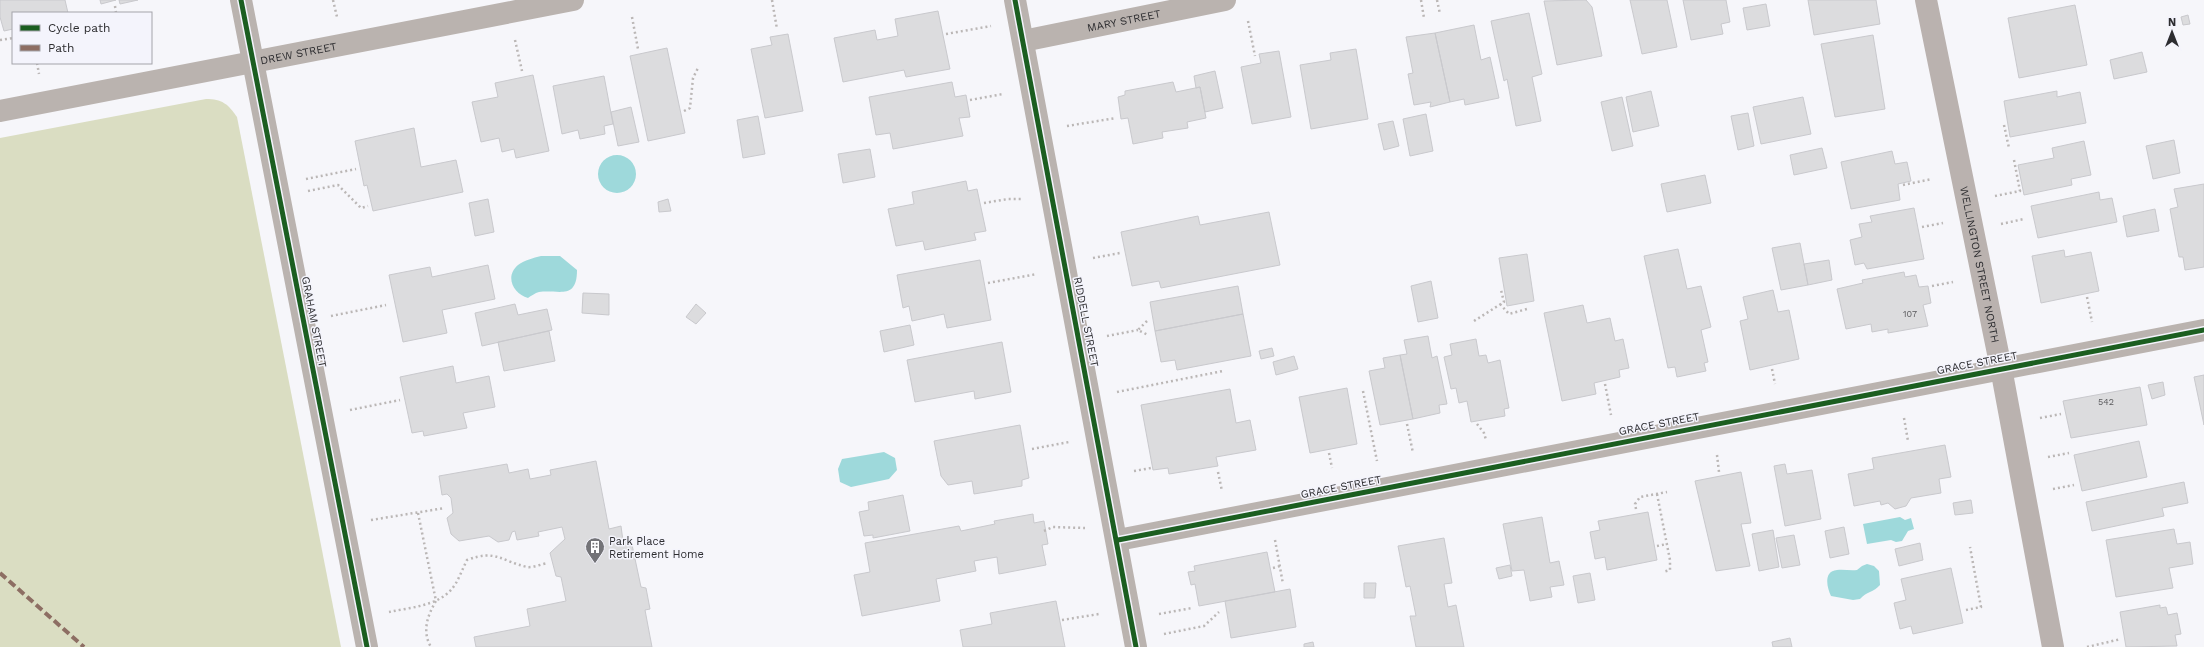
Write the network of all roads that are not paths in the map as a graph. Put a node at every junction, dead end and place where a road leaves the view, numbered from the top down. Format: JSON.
{"nodes":[{"id":1,"x":241,"y":0,"type":"edge"},
{"id":2,"x":573,"y":0,"type":"edge"},
{"id":3,"x":1015,"y":0,"type":"edge"},
{"id":4,"x":1225,"y":0,"type":"edge"},
{"id":5,"x":1926,"y":0,"type":"edge"},
{"id":6,"x":1023,"y":41,"type":"junction"},
{"id":7,"x":253,"y":63,"type":"junction"},
{"id":8,"x":0,"y":111,"type":"edge"},
{"id":9,"x":2204,"y":330,"type":"edge"},
{"id":10,"x":2001,"y":368,"type":"junction"},
{"id":11,"x":1118,"y":540,"type":"junction"},
{"id":12,"x":367,"y":647,"type":"edge"},
{"id":13,"x":1136,"y":647,"type":"edge"},
{"id":14,"x":2053,"y":647,"type":"edge"}],
"edges":[{"from":1,"to":7,"type":"street","name":"GRAHAM STREET"},
{"from":2,"to":7,"type":"street","name":"DREW STREET"},
{"from":3,"to":6,"type":"street","name":"RIDDELL STREET"},
{"from":4,"to":6,"type":"street","name":"MARY STREET"},
{"from":5,"to":10,"type":"main road","name":"WELLINGTON STREET NORTH"},
{"from":6,"to":11,"type":"street","name":"RIDDELL STREET"},
{"from":7,"to":8,"type":"street","name":"DREW STREET"},
{"from":7,"to":12,"type":"street","name":"GRAHAM STREET"},
{"from":9,"to":10,"type":"street","name":"GRACE STREET"},
{"from":10,"to":11,"type":"street","name":"GRACE STREET"},
{"from":10,"to":14,"type":"main road","name":"WELLINGTON STREET NORTH"},
{"from":11,"to":13,"type":"street","name":"RIDDELL STREET"}]}
